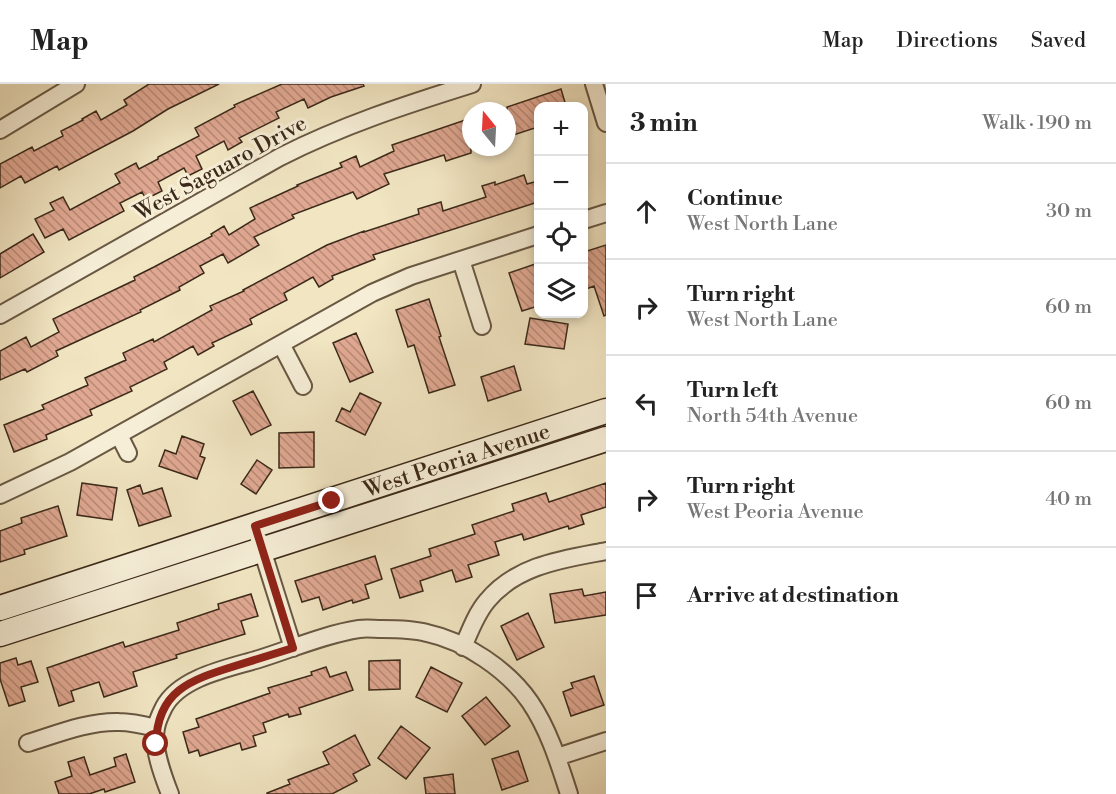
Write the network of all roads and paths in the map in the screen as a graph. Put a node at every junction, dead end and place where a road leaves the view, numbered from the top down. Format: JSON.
{"nodes":[{"id":1,"x":76,"y":84,"type":"edge"},
{"id":2,"x":472,"y":84,"type":"edge"},
{"id":3,"x":594,"y":84,"type":"edge"},
{"id":4,"x":606,"y":123,"type":"edge"},
{"id":5,"x":0,"y":130,"type":"edge"},
{"id":6,"x":606,"y":213,"type":"edge"},
{"id":7,"x":588,"y":219,"type":"edge"},
{"id":8,"x":534,"y":236,"type":"edge"},
{"id":9,"x":462,"y":260,"type":"junction"},
{"id":10,"x":0,"y":315,"type":"edge"},
{"id":11,"x":482,"y":326,"type":"dead end"},
{"id":12,"x":281,"y":344,"type":"junction"},
{"id":13,"x":303,"y":386,"type":"dead end"},
{"id":14,"x":606,"y":411,"type":"edge"},
{"id":15,"x":119,"y":435,"type":"junction"},
{"id":16,"x":606,"y":438,"type":"edge"},
{"id":17,"x":128,"y":453,"type":"dead end"},
{"id":18,"x":0,"y":495,"type":"edge"},
{"id":19,"x":255,"y":526,"type":"junction"},
{"id":20,"x":262,"y":549,"type":"junction"},
{"id":21,"x":606,"y":551,"type":"edge"},
{"id":22,"x":0,"y":608,"type":"edge"},
{"id":23,"x":0,"y":634,"type":"edge"},
{"id":24,"x":463,"y":647,"type":"junction"},
{"id":25,"x":293,"y":648,"type":"junction"},
{"id":26,"x":156,"y":728,"type":"junction"},
{"id":27,"x":606,"y":741,"type":"edge"},
{"id":28,"x":28,"y":744,"type":"dead end"},
{"id":29,"x":557,"y":757,"type":"junction"},
{"id":30,"x":170,"y":794,"type":"edge"},
{"id":31,"x":569,"y":794,"type":"edge"}],
"edges":[{"from":1,"to":5,"type":"street"},
{"from":2,"to":10,"type":"street","name":"West Saguaro Drive"},
{"from":3,"to":4,"type":"street"},
{"from":6,"to":7,"type":"street"},
{"from":8,"to":9,"type":"street"},
{"from":9,"to":11,"type":"street"},
{"from":9,"to":12,"type":"street"},
{"from":12,"to":13,"type":"street"},
{"from":12,"to":15,"type":"street"},
{"from":14,"to":19,"type":"main road","name":"West Peoria Avenue"},
{"from":15,"to":17,"type":"street"},
{"from":15,"to":18,"type":"street"},
{"from":16,"to":20,"type":"main road","name":"West Peoria Avenue"},
{"from":19,"to":20,"type":"street"},
{"from":19,"to":22,"type":"main road","name":"West Peoria Avenue"},
{"from":20,"to":23,"type":"main road","name":"West Peoria Avenue"},
{"from":20,"to":25,"type":"street"},
{"from":21,"to":24,"type":"street"},
{"from":24,"to":25,"type":"street"},
{"from":24,"to":29,"type":"street"},
{"from":25,"to":26,"type":"street"},
{"from":26,"to":28,"type":"street"},
{"from":26,"to":30,"type":"street"},
{"from":27,"to":29,"type":"street"},
{"from":29,"to":31,"type":"street"}]}
